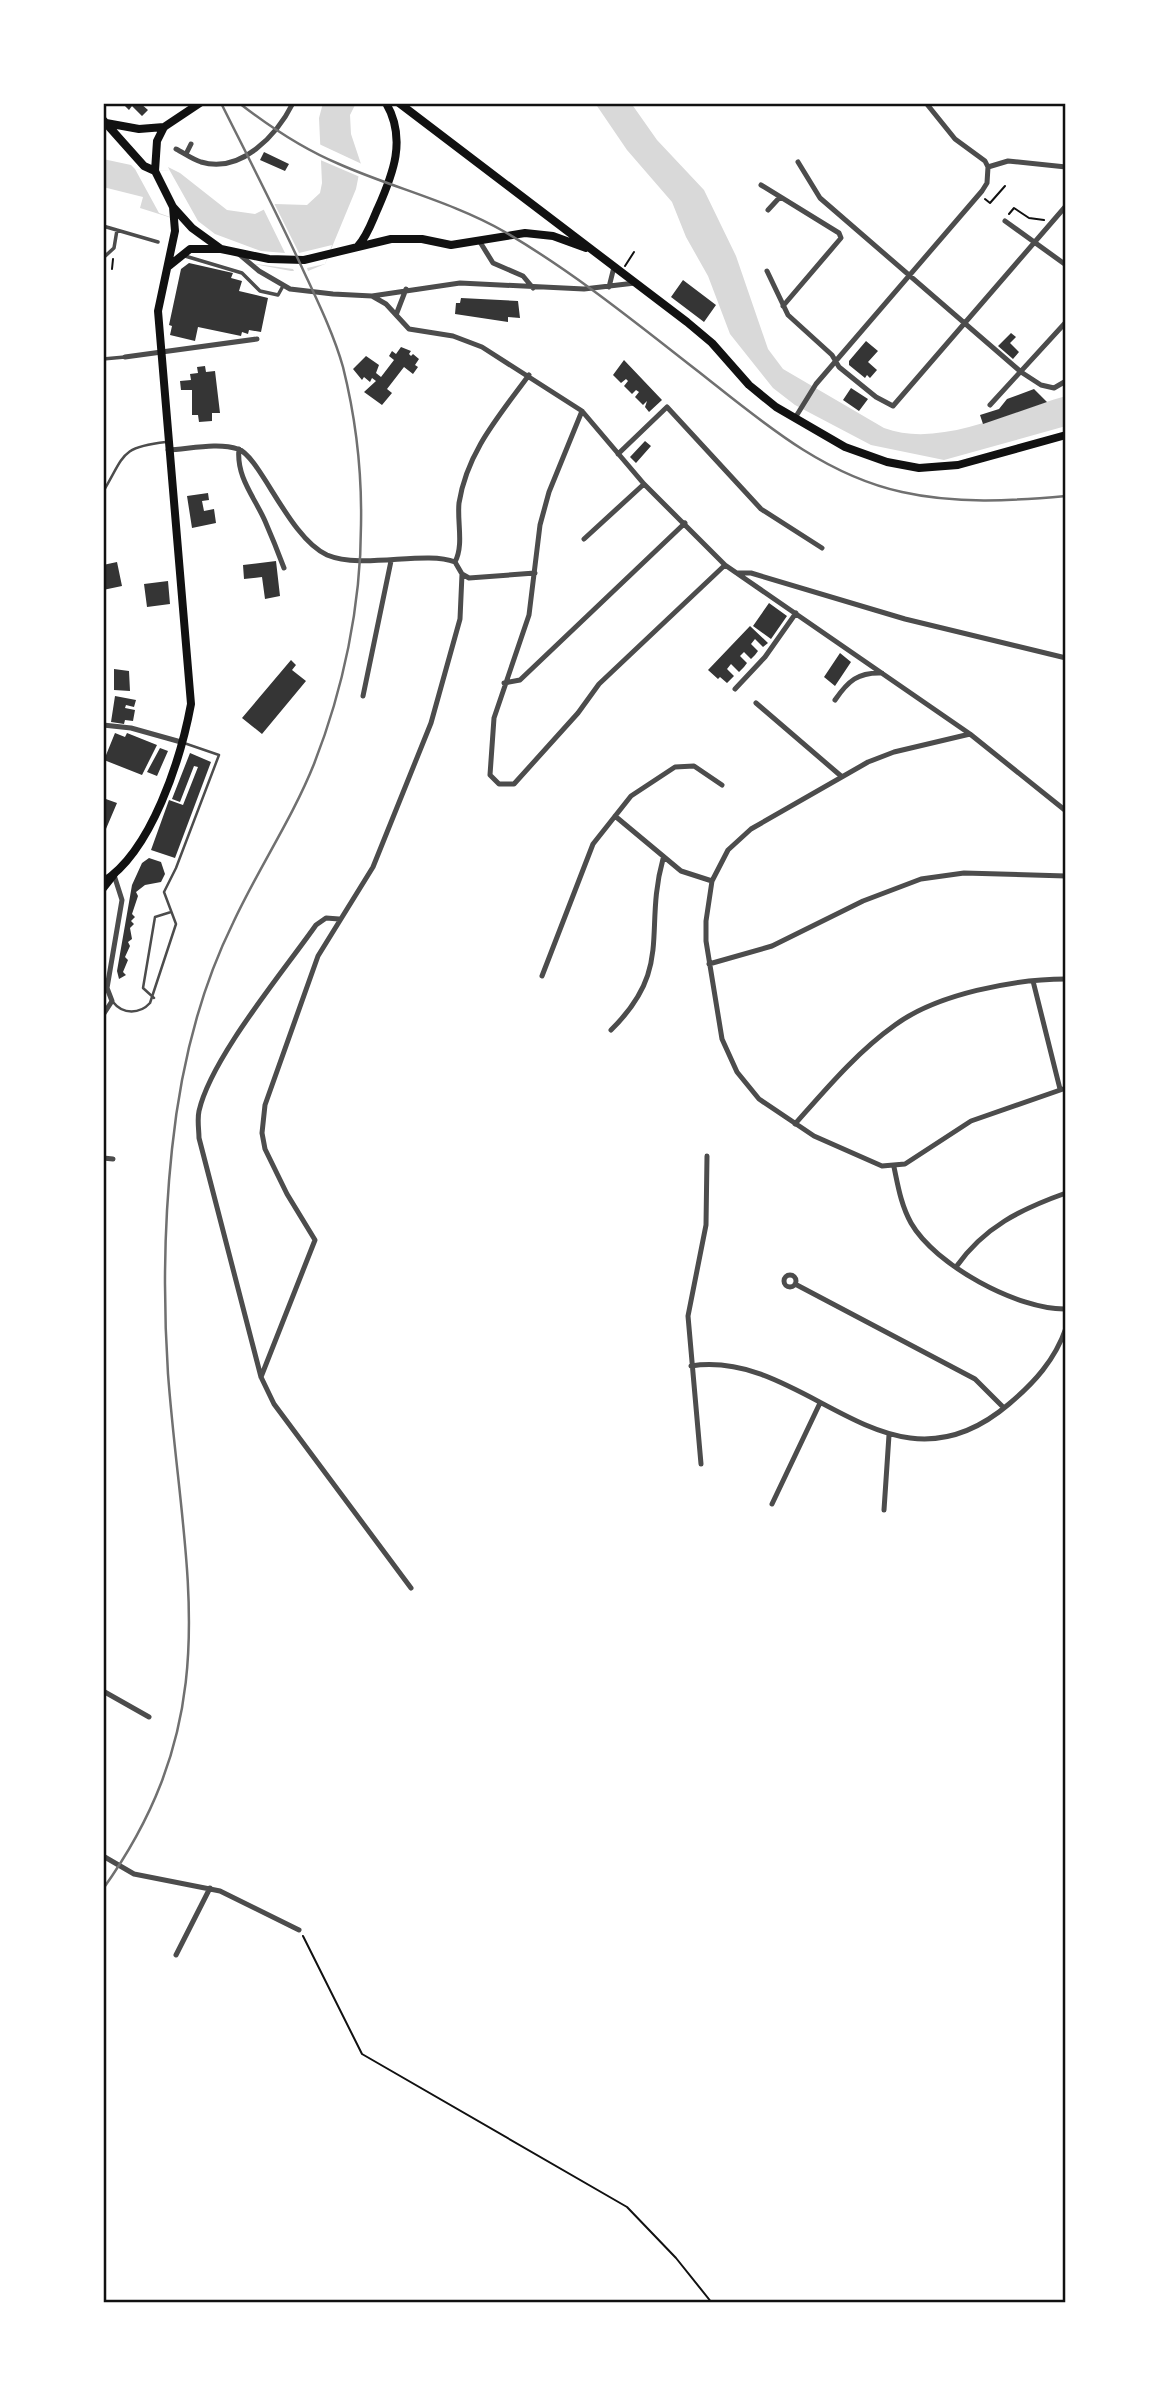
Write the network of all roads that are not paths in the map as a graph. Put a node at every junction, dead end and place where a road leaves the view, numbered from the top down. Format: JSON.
{"nodes":[{"id":1,"x":200,"y":103,"type":"edge"},
{"id":2,"x":293,"y":103,"type":"edge"},
{"id":3,"x":386,"y":103,"type":"edge"},
{"id":4,"x":399,"y":103,"type":"edge"},
{"id":5,"x":926,"y":103,"type":"edge"},
{"id":6,"x":105,"y":121,"type":"edge"},
{"id":7,"x":164,"y":127,"type":"junction"},
{"id":8,"x":191,"y":144,"type":"dead end"},
{"id":9,"x":176,"y":149,"type":"dead end"},
{"id":10,"x":186,"y":154,"type":"junction"},
{"id":11,"x":798,"y":162,"type":"dead end"},
{"id":12,"x":988,"y":167,"type":"junction"},
{"id":13,"x":1066,"y":167,"type":"edge"},
{"id":14,"x":155,"y":171,"type":"junction"},
{"id":15,"x":761,"y":185,"type":"dead end"},
{"id":16,"x":780,"y":197,"type":"junction"},
{"id":17,"x":173,"y":207,"type":"junction"},
{"id":18,"x":1065,"y":207,"type":"edge"},
{"id":19,"x":768,"y":210,"type":"dead end"},
{"id":20,"x":1004,"y":221,"type":"road end"},
{"id":21,"x":103,"y":226,"type":"edge"},
{"id":22,"x":117,"y":230,"type":"junction"},
{"id":23,"x":158,"y":242,"type":"dead end"},
{"id":24,"x":480,"y":242,"type":"junction"},
{"id":25,"x":1035,"y":243,"type":"junction"},
{"id":26,"x":358,"y":246,"type":"junction"},
{"id":27,"x":221,"y":248,"type":"junction"},
{"id":28,"x":595,"y":251,"type":"junction"},
{"id":29,"x":239,"y":254,"type":"junction"},
{"id":30,"x":186,"y":256,"type":"dead end"},
{"id":31,"x":103,"y":258,"type":"edge"},
{"id":32,"x":1066,"y":265,"type":"edge"},
{"id":33,"x":167,"y":268,"type":"junction"},
{"id":34,"x":617,"y":270,"type":"junction"},
{"id":35,"x":767,"y":271,"type":"dead end"},
{"id":36,"x":909,"y":276,"type":"junction"},
{"id":37,"x":635,"y":283,"type":"junction"},
{"id":38,"x":283,"y":286,"type":"junction"},
{"id":39,"x":533,"y":288,"type":"junction"},
{"id":40,"x":609,"y":288,"type":"junction"},
{"id":41,"x":406,"y":289,"type":"junction"},
{"id":42,"x":372,"y":296,"type":"junction"},
{"id":43,"x":783,"y":306,"type":"junction"},
{"id":44,"x":396,"y":315,"type":"junction"},
{"id":45,"x":1066,"y":322,"type":"edge"},
{"id":46,"x":966,"y":325,"type":"junction"},
{"id":47,"x":257,"y":339,"type":"dead end"},
{"id":48,"x":161,"y":353,"type":"junction"},
{"id":49,"x":125,"y":357,"type":"joint"},
{"id":50,"x":103,"y":359,"type":"edge"},
{"id":51,"x":836,"y":361,"type":"junction"},
{"id":52,"x":1021,"y":372,"type":"junction"},
{"id":53,"x":529,"y":375,"type":"junction"},
{"id":54,"x":1066,"y":381,"type":"edge"},
{"id":55,"x":990,"y":405,"type":"dead end"},
{"id":56,"x":582,"y":411,"type":"junction"},
{"id":57,"x":795,"y":418,"type":"junction"},
{"id":58,"x":1066,"y":435,"type":"edge"},
{"id":59,"x":167,"y":446,"type":"junction"},
{"id":60,"x":239,"y":449,"type":"junction"},
{"id":61,"x":618,"y":454,"type":"junction"},
{"id":62,"x":644,"y":484,"type":"junction"},
{"id":63,"x":103,"y":492,"type":"edge"},
{"id":64,"x":685,"y":523,"type":"junction"},
{"id":65,"x":584,"y":539,"type":"dead end"},
{"id":66,"x":822,"y":548,"type":"dead end"},
{"id":67,"x":391,"y":561,"type":"junction"},
{"id":68,"x":455,"y":562,"type":"junction"},
{"id":69,"x":725,"y":565,"type":"junction"},
{"id":70,"x":284,"y":568,"type":"dead end"},
{"id":71,"x":535,"y":573,"type":"junction"},
{"id":72,"x":737,"y":573,"type":"junction"},
{"id":73,"x":462,"y":574,"type":"junction"},
{"id":74,"x":796,"y":613,"type":"junction"},
{"id":75,"x":1066,"y":658,"type":"edge"},
{"id":76,"x":103,"y":670,"type":"edge"},
{"id":77,"x":882,"y":673,"type":"junction"},
{"id":78,"x":504,"y":683,"type":"junction"},
{"id":79,"x":735,"y":689,"type":"dead end"},
{"id":80,"x":363,"y":696,"type":"dead end"},
{"id":81,"x":835,"y":700,"type":"dead end"},
{"id":82,"x":756,"y":703,"type":"dead end"},
{"id":83,"x":103,"y":709,"type":"edge"},
{"id":84,"x":103,"y":725,"type":"edge"},
{"id":85,"x":970,"y":734,"type":"junction"},
{"id":86,"x":181,"y":742,"type":"junction"},
{"id":87,"x":841,"y":776,"type":"junction"},
{"id":88,"x":722,"y":785,"type":"dead end"},
{"id":89,"x":1066,"y":811,"type":"edge"},
{"id":90,"x":615,"y":817,"type":"junction"},
{"id":91,"x":663,"y":859,"type":"junction"},
{"id":92,"x":114,"y":875,"type":"junction"},
{"id":93,"x":1066,"y":877,"type":"edge"},
{"id":94,"x":712,"y":881,"type":"junction"},
{"id":95,"x":103,"y":882,"type":"edge"},
{"id":96,"x":103,"y":889,"type":"edge"},
{"id":97,"x":171,"y":912,"type":"junction"},
{"id":98,"x":339,"y":919,"type":"junction"},
{"id":99,"x":709,"y":964,"type":"junction"},
{"id":100,"x":542,"y":976,"type":"dead end"},
{"id":101,"x":1066,"y":979,"type":"edge"},
{"id":102,"x":1033,"y":981,"type":"junction"},
{"id":103,"x":154,"y":998,"type":"junction"},
{"id":104,"x":112,"y":1001,"type":"junction"},
{"id":105,"x":103,"y":1015,"type":"edge"},
{"id":106,"x":611,"y":1030,"type":"dead end"},
{"id":107,"x":1063,"y":1088,"type":"edge"},
{"id":108,"x":795,"y":1124,"type":"junction"},
{"id":109,"x":707,"y":1156,"type":"dead end"},
{"id":110,"x":103,"y":1158,"type":"edge"},
{"id":111,"x":113,"y":1159,"type":"dead end"},
{"id":112,"x":894,"y":1167,"type":"junction"},
{"id":113,"x":1066,"y":1193,"type":"edge"},
{"id":114,"x":956,"y":1267,"type":"junction"},
{"id":115,"x":795,"y":1284,"type":"dead end"},
{"id":116,"x":1066,"y":1309,"type":"edge"},
{"id":117,"x":1066,"y":1328,"type":"edge"},
{"id":118,"x":691,"y":1366,"type":"junction"},
{"id":119,"x":261,"y":1377,"type":"junction"},
{"id":120,"x":820,"y":1404,"type":"junction"},
{"id":121,"x":1004,"y":1408,"type":"junction"},
{"id":122,"x":889,"y":1435,"type":"junction"},
{"id":123,"x":701,"y":1464,"type":"dead end"},
{"id":124,"x":772,"y":1504,"type":"dead end"},
{"id":125,"x":884,"y":1510,"type":"dead end"},
{"id":126,"x":411,"y":1588,"type":"dead end"},
{"id":127,"x":103,"y":1690,"type":"edge"},
{"id":128,"x":149,"y":1717,"type":"dead end"},
{"id":129,"x":103,"y":1856,"type":"edge"},
{"id":130,"x":211,"y":1888,"type":"junction"},
{"id":131,"x":299,"y":1930,"type":"road end"},
{"id":132,"x":176,"y":1955,"type":"dead end"}],
"edges":[{"from":1,"to":7,"type":"main road"},
{"from":2,"to":10,"type":"street"},
{"from":3,"to":26,"type":"main road"},
{"from":4,"to":28,"type":"main road"},
{"from":5,"to":12,"type":"street"},
{"from":6,"to":7,"type":"main road"},
{"from":6,"to":14,"type":"main road"},
{"from":7,"to":14,"type":"main road"},
{"from":8,"to":10,"type":"street"},
{"from":9,"to":10,"type":"street"},
{"from":11,"to":36,"type":"street"},
{"from":12,"to":13,"type":"street"},
{"from":12,"to":36,"type":"street"},
{"from":14,"to":17,"type":"main road"},
{"from":15,"to":16,"type":"street"},
{"from":16,"to":19,"type":"street"},
{"from":16,"to":43,"type":"street"},
{"from":17,"to":27,"type":"main road"},
{"from":17,"to":33,"type":"main road"},
{"from":18,"to":25,"type":"street"},
{"from":20,"to":25,"type":"street"},
{"from":21,"to":22,"type":"street"},
{"from":22,"to":23,"type":"street"},
{"from":22,"to":31,"type":"street"},
{"from":24,"to":26,"type":"main road"},
{"from":24,"to":28,"type":"main road"},
{"from":24,"to":39,"type":"street"},
{"from":25,"to":32,"type":"street"},
{"from":25,"to":46,"type":"street"},
{"from":26,"to":29,"type":"main road"},
{"from":27,"to":29,"type":"main road"},
{"from":27,"to":33,"type":"main road"},
{"from":28,"to":34,"type":"main road"},
{"from":29,"to":38,"type":"street"},
{"from":30,"to":38,"type":"street"},
{"from":33,"to":48,"type":"main road"},
{"from":34,"to":37,"type":"main road"},
{"from":34,"to":40,"type":"street"},
{"from":35,"to":43,"type":"street"},
{"from":36,"to":46,"type":"street"},
{"from":36,"to":51,"type":"street"},
{"from":37,"to":40,"type":"street"},
{"from":37,"to":57,"type":"main road"},
{"from":38,"to":42,"type":"street"},
{"from":39,"to":40,"type":"street"},
{"from":39,"to":41,"type":"street"},
{"from":41,"to":42,"type":"street"},
{"from":41,"to":44,"type":"street"},
{"from":42,"to":44,"type":"street"},
{"from":43,"to":51,"type":"street"},
{"from":44,"to":53,"type":"street"},
{"from":45,"to":52,"type":"street"},
{"from":46,"to":51,"type":"street"},
{"from":46,"to":52,"type":"street"},
{"from":47,"to":48,"type":"street"},
{"from":48,"to":49,"type":"street"},
{"from":48,"to":59,"type":"main road"},
{"from":49,"to":50,"type":"street"},
{"from":51,"to":57,"type":"street"},
{"from":52,"to":54,"type":"street"},
{"from":52,"to":55,"type":"street"},
{"from":53,"to":56,"type":"street"},
{"from":53,"to":68,"type":"street"},
{"from":56,"to":61,"type":"street"},
{"from":56,"to":71,"type":"street"},
{"from":57,"to":58,"type":"main road"},
{"from":59,"to":60,"type":"street"},
{"from":59,"to":63,"type":"lane"},
{"from":59,"to":86,"type":"main road"},
{"from":60,"to":67,"type":"street"},
{"from":60,"to":70,"type":"street"},
{"from":61,"to":62,"type":"street"},
{"from":61,"to":66,"type":"street"},
{"from":62,"to":64,"type":"street"},
{"from":62,"to":65,"type":"street"},
{"from":64,"to":69,"type":"street"},
{"from":64,"to":78,"type":"street"},
{"from":67,"to":68,"type":"street"},
{"from":67,"to":80,"type":"street"},
{"from":68,"to":73,"type":"street"},
{"from":69,"to":72,"type":"street"},
{"from":69,"to":78,"type":"street"},
{"from":71,"to":73,"type":"street"},
{"from":71,"to":78,"type":"street"},
{"from":72,"to":74,"type":"street"},
{"from":72,"to":75,"type":"street"},
{"from":73,"to":98,"type":"street"},
{"from":74,"to":77,"type":"street"},
{"from":74,"to":79,"type":"street"},
{"from":76,"to":83,"type":"street"},
{"from":77,"to":81,"type":"street"},
{"from":77,"to":85,"type":"street"},
{"from":82,"to":87,"type":"street"},
{"from":84,"to":86,"type":"street"},
{"from":85,"to":87,"type":"street"},
{"from":85,"to":89,"type":"street"},
{"from":86,"to":92,"type":"main road"},
{"from":86,"to":97,"type":"lane"},
{"from":87,"to":94,"type":"street"},
{"from":88,"to":90,"type":"street"},
{"from":90,"to":91,"type":"street"},
{"from":90,"to":100,"type":"street"},
{"from":91,"to":94,"type":"street"},
{"from":91,"to":106,"type":"street"},
{"from":92,"to":95,"type":"main road"},
{"from":92,"to":96,"type":"main road"},
{"from":92,"to":104,"type":"street"},
{"from":93,"to":99,"type":"street"},
{"from":94,"to":99,"type":"street"},
{"from":97,"to":103,"type":"lane"},
{"from":97,"to":103,"type":"lane"},
{"from":98,"to":119,"type":"street"},
{"from":98,"to":119,"type":"street"},
{"from":99,"to":108,"type":"street"},
{"from":101,"to":102,"type":"street"},
{"from":102,"to":107,"type":"street"},
{"from":102,"to":108,"type":"street"},
{"from":103,"to":104,"type":"lane"},
{"from":104,"to":105,"type":"street"},
{"from":107,"to":112,"type":"street"},
{"from":108,"to":112,"type":"street"},
{"from":109,"to":118,"type":"street"},
{"from":110,"to":111,"type":"street"},
{"from":112,"to":114,"type":"street"},
{"from":113,"to":114,"type":"street"},
{"from":114,"to":116,"type":"street"},
{"from":115,"to":121,"type":"street"},
{"from":117,"to":121,"type":"street"},
{"from":118,"to":120,"type":"street"},
{"from":118,"to":123,"type":"street"},
{"from":119,"to":126,"type":"street"},
{"from":120,"to":122,"type":"street"},
{"from":120,"to":124,"type":"street"},
{"from":121,"to":122,"type":"street"},
{"from":122,"to":125,"type":"street"},
{"from":127,"to":128,"type":"street"},
{"from":129,"to":130,"type":"street"},
{"from":130,"to":131,"type":"street"},
{"from":130,"to":132,"type":"street"}]}
